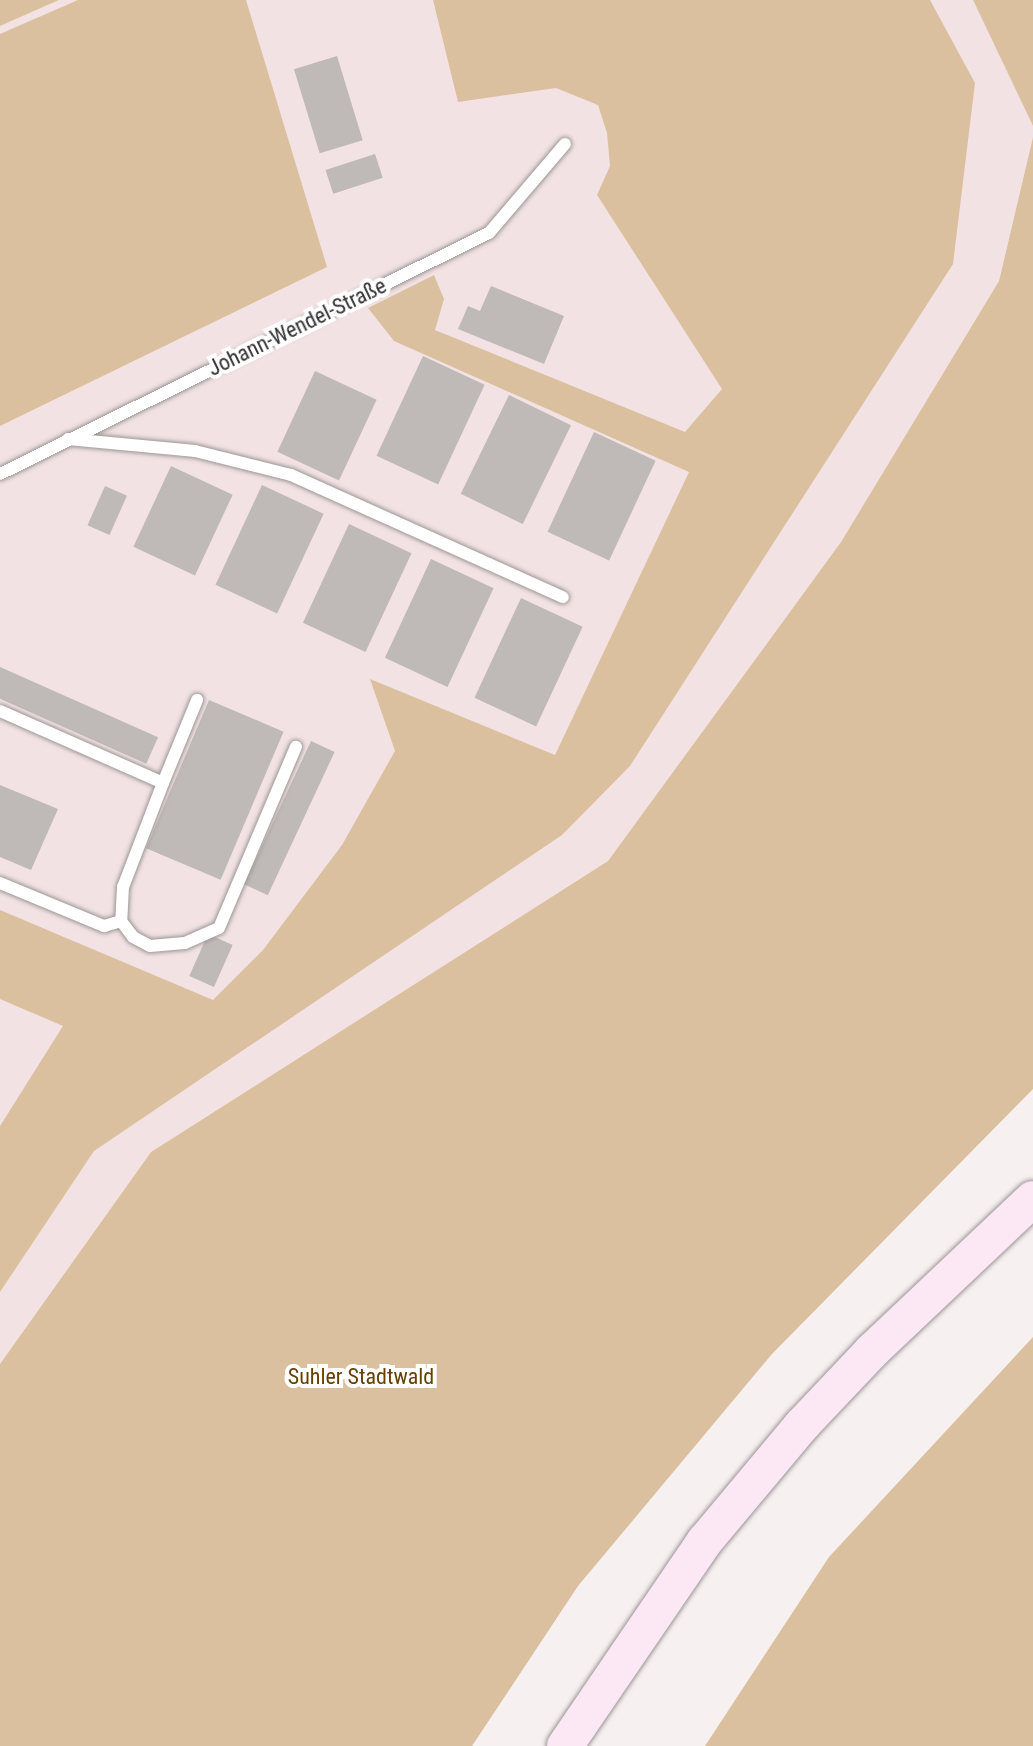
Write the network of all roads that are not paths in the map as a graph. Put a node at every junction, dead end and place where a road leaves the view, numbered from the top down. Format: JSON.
{"nodes":[{"id":1,"x":565,"y":144,"type":"dead end"},
{"id":2,"x":68,"y":439,"type":"junction"},
{"id":3,"x":0,"y":474,"type":"edge"},
{"id":4,"x":563,"y":597,"type":"dead end"},
{"id":5,"x":197,"y":700,"type":"dead end"},
{"id":6,"x":0,"y":711,"type":"edge"},
{"id":7,"x":296,"y":747,"type":"dead end"},
{"id":8,"x":163,"y":783,"type":"junction"},
{"id":9,"x":0,"y":883,"type":"edge"},
{"id":10,"x":121,"y":921,"type":"junction"},
{"id":11,"x":1033,"y":1199,"type":"edge"},
{"id":12,"x":565,"y":1746,"type":"edge"}],
"edges":[{"from":1,"to":2,"type":"lane","name":"Johann-Wendel-Straße"},
{"from":2,"to":3,"type":"lane","name":"Johann-Wendel-Straße"},
{"from":2,"to":4,"type":"lane"},
{"from":5,"to":8,"type":"lane"},
{"from":6,"to":8,"type":"lane"},
{"from":7,"to":10,"type":"lane"},
{"from":8,"to":10,"type":"lane"},
{"from":9,"to":10,"type":"lane"},
{"from":11,"to":12,"type":"main road"}]}
